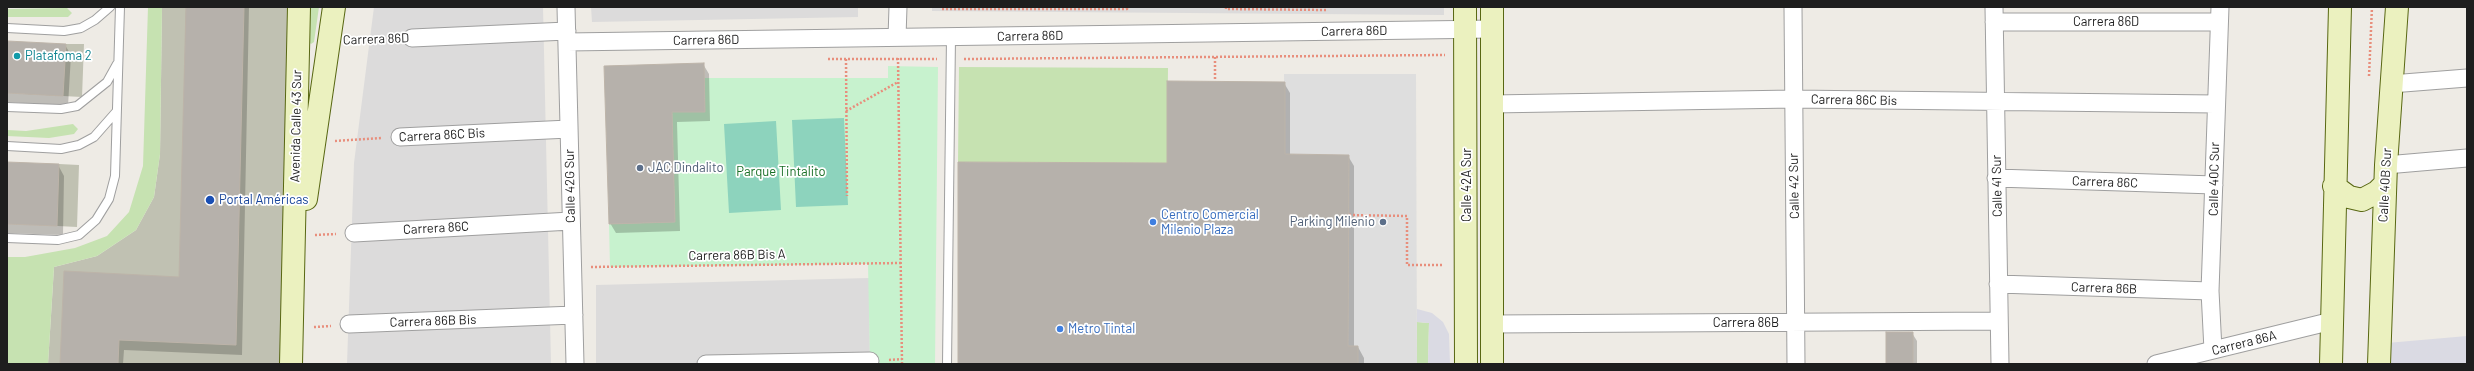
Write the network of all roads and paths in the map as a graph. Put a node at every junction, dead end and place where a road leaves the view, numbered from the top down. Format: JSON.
{"nodes":[{"id":1,"x":110,"y":7,"type":"edge"},
{"id":2,"x":120,"y":7,"type":"edge"},
{"id":3,"x":299,"y":7,"type":"edge"},
{"id":4,"x":334,"y":7,"type":"edge"},
{"id":5,"x":566,"y":7,"type":"edge"},
{"id":6,"x":898,"y":7,"type":"edge"},
{"id":7,"x":1127,"y":7,"type":"edge"},
{"id":8,"x":1465,"y":7,"type":"edge"},
{"id":9,"x":1492,"y":7,"type":"edge"},
{"id":10,"x":1793,"y":7,"type":"edge"},
{"id":11,"x":2340,"y":7,"type":"edge"},
{"id":12,"x":2398,"y":7,"type":"edge"},
{"id":13,"x":942,"y":9,"type":"dead end"},
{"id":14,"x":1994,"y":14,"type":"edge"},
{"id":15,"x":2219,"y":14,"type":"edge"},
{"id":16,"x":7,"y":28,"type":"edge"},
{"id":17,"x":1465,"y":29,"type":"junction"},
{"id":18,"x":1492,"y":29,"type":"junction"},
{"id":19,"x":567,"y":37,"type":"junction"},
{"id":20,"x":897,"y":37,"type":"junction"},
{"id":21,"x":951,"y":37,"type":"junction"},
{"id":22,"x":412,"y":38,"type":"joint"},
{"id":23,"x":329,"y":41,"type":"junction"},
{"id":24,"x":1447,"y":55,"type":"dead end"},
{"id":25,"x":1215,"y":57,"type":"junction"},
{"id":26,"x":822,"y":59,"type":"dead end"},
{"id":27,"x":846,"y":59,"type":"junction"},
{"id":28,"x":898,"y":59,"type":"junction"},
{"id":29,"x":951,"y":59,"type":"junction"},
{"id":30,"x":118,"y":63,"type":"junction"},
{"id":31,"x":2467,"y":78,"type":"edge"},
{"id":32,"x":1215,"y":81,"type":"dead end"},
{"id":33,"x":898,"y":82,"type":"junction"},
{"id":34,"x":2391,"y":84,"type":"junction"},
{"id":35,"x":1793,"y":99,"type":"junction"},
{"id":36,"x":1995,"y":102,"type":"junction"},
{"id":37,"x":1492,"y":104,"type":"junction"},
{"id":38,"x":2215,"y":104,"type":"junction"},
{"id":39,"x":7,"y":107,"type":"edge"},
{"id":40,"x":846,"y":111,"type":"junction"},
{"id":41,"x":116,"y":112,"type":"junction"},
{"id":42,"x":569,"y":129,"type":"junction"},
{"id":43,"x":400,"y":137,"type":"joint"},
{"id":44,"x":315,"y":141,"type":"junction"},
{"id":45,"x":7,"y":146,"type":"edge"},
{"id":46,"x":2467,"y":158,"type":"edge"},
{"id":47,"x":2386,"y":174,"type":"junction"},
{"id":48,"x":1996,"y":178,"type":"junction"},
{"id":49,"x":2214,"y":185,"type":"junction"},
{"id":50,"x":2334,"y":186,"type":"junction"},
{"id":51,"x":847,"y":196,"type":"dead end"},
{"id":52,"x":1348,"y":215,"type":"dead end"},
{"id":53,"x":571,"y":221,"type":"junction"},
{"id":54,"x":354,"y":233,"type":"joint"},
{"id":55,"x":301,"y":235,"type":"junction"},
{"id":56,"x":7,"y":238,"type":"edge"},
{"id":57,"x":901,"y":263,"type":"junction"},
{"id":58,"x":1444,"y":265,"type":"dead end"},
{"id":59,"x":573,"y":268,"type":"junction"},
{"id":60,"x":1998,"y":284,"type":"junction"},
{"id":61,"x":2210,"y":291,"type":"junction"},
{"id":62,"x":292,"y":303,"type":"junction"},
{"id":63,"x":574,"y":315,"type":"junction"},
{"id":64,"x":1999,"y":321,"type":"junction"},
{"id":65,"x":2332,"y":321,"type":"junction"},
{"id":66,"x":1796,"y":323,"type":"junction"},
{"id":67,"x":350,"y":324,"type":"joint"},
{"id":68,"x":1492,"y":324,"type":"junction"},
{"id":69,"x":291,"y":327,"type":"junction"},
{"id":70,"x":2213,"y":350,"type":"junction"},
{"id":71,"x":870,"y":361,"type":"dead end"},
{"id":72,"x":820,"y":363,"type":"edge"},
{"id":73,"x":292,"y":364,"type":"edge"},
{"id":74,"x":575,"y":364,"type":"edge"},
{"id":75,"x":706,"y":364,"type":"edge"},
{"id":76,"x":902,"y":364,"type":"edge"},
{"id":77,"x":947,"y":364,"type":"edge"},
{"id":78,"x":1466,"y":364,"type":"edge"},
{"id":79,"x":1492,"y":364,"type":"edge"},
{"id":80,"x":1796,"y":364,"type":"edge"},
{"id":81,"x":2000,"y":364,"type":"edge"},
{"id":82,"x":2156,"y":364,"type":"edge"},
{"id":83,"x":2331,"y":364,"type":"edge"},
{"id":84,"x":2379,"y":364,"type":"edge"}],
"edges":[{"from":1,"to":16,"type":"lane"},
{"from":2,"to":30,"type":"lane"},
{"from":3,"to":62,"type":"street","name":"Avenida Calle 43 Sur"},
{"from":4,"to":23,"type":"street"},
{"from":5,"to":19,"type":"street","name":"Calle 42G Sur"},
{"from":6,"to":20,"type":"street"},
{"from":7,"to":13,"type":"path"},
{"from":8,"to":17,"type":"street","name":"Calle 42A Sur"},
{"from":9,"to":18,"type":"street","name":"Calle 42A Sur"},
{"from":10,"to":35,"type":"street","name":"Calle 42 Sur"},
{"from":11,"to":50,"type":"street"},
{"from":12,"to":34,"type":"street","name":"Calle 40B Sur"},
{"from":14,"to":15,"type":"street","name":"Carrera 86D"},
{"from":14,"to":36,"type":"street","name":"Calle 41 Sur"},
{"from":15,"to":38,"type":"street","name":"Calle 40C Sur"},
{"from":17,"to":18,"type":"street","name":"Carrera 86D"},
{"from":17,"to":21,"type":"street","name":"Carrera 86D"},
{"from":17,"to":78,"type":"street","name":"Calle 42A Sur"},
{"from":18,"to":37,"type":"street","name":"Calle 42A Sur"},
{"from":19,"to":20,"type":"street","name":"Carrera 86D"},
{"from":19,"to":22,"type":"street","name":"Carrera 86D"},
{"from":19,"to":42,"type":"street","name":"Calle 42G Sur"},
{"from":20,"to":21,"type":"street","name":"Carrera 86D"},
{"from":20,"to":28,"type":"path"},
{"from":21,"to":29,"type":"lane"},
{"from":22,"to":23,"type":"path","name":"Carrera 86D"},
{"from":23,"to":44,"type":"street"},
{"from":24,"to":25,"type":"path"},
{"from":25,"to":29,"type":"path"},
{"from":25,"to":32,"type":"path"},
{"from":26,"to":27,"type":"path"},
{"from":27,"to":28,"type":"path"},
{"from":27,"to":40,"type":"path"},
{"from":28,"to":29,"type":"path"},
{"from":28,"to":33,"type":"path"},
{"from":29,"to":77,"type":"lane"},
{"from":30,"to":39,"type":"lane"},
{"from":30,"to":41,"type":"lane"},
{"from":31,"to":34,"type":"street"},
{"from":33,"to":40,"type":"path"},
{"from":33,"to":57,"type":"path"},
{"from":34,"to":47,"type":"street","name":"Calle 40B Sur"},
{"from":35,"to":36,"type":"street","name":"Carrera 86C Bis"},
{"from":35,"to":37,"type":"street","name":"Carrera 86C Bis"},
{"from":35,"to":66,"type":"street","name":"Calle 42 Sur"},
{"from":36,"to":38,"type":"street","name":"Carrera 86C Bis"},
{"from":36,"to":48,"type":"street","name":"Calle 41 Sur"},
{"from":37,"to":68,"type":"street","name":"Calle 42A Sur"},
{"from":38,"to":49,"type":"street","name":"Calle 40C Sur"},
{"from":40,"to":51,"type":"path"},
{"from":41,"to":45,"type":"lane"},
{"from":41,"to":56,"type":"lane"},
{"from":42,"to":43,"type":"street","name":"Carrera 86C Bis"},
{"from":42,"to":53,"type":"street","name":"Calle 42G Sur"},
{"from":43,"to":44,"type":"path","name":"Carrera 86C Bis"},
{"from":44,"to":55,"type":"street"},
{"from":46,"to":47,"type":"street"},
{"from":47,"to":50,"type":"street"},
{"from":47,"to":84,"type":"street","name":"Calle 40B Sur"},
{"from":48,"to":49,"type":"street","name":"Carrera 86C"},
{"from":48,"to":60,"type":"street","name":"Calle 41 Sur"},
{"from":49,"to":61,"type":"street","name":"Calle 40C Sur"},
{"from":50,"to":65,"type":"street"},
{"from":52,"to":58,"type":"path"},
{"from":53,"to":54,"type":"street","name":"Carrera 86C"},
{"from":53,"to":59,"type":"street","name":"Calle 42G Sur"},
{"from":54,"to":55,"type":"path"},
{"from":55,"to":62,"type":"street"},
{"from":57,"to":59,"type":"path","name":"Carrera 86B Bis A"},
{"from":57,"to":76,"type":"path"},
{"from":59,"to":63,"type":"street","name":"Calle 42G Sur"},
{"from":60,"to":61,"type":"street","name":"Carrera 86B"},
{"from":60,"to":64,"type":"street","name":"Calle 41 Sur"},
{"from":61,"to":70,"type":"street","name":"Calle 40C Sur"},
{"from":62,"to":69,"type":"street","name":"Avenida Calle 43 Sur"},
{"from":63,"to":67,"type":"street","name":"Carrera 86B Bis"},
{"from":63,"to":74,"type":"street","name":"Calle 42G Sur"},
{"from":64,"to":66,"type":"street","name":"Carrera 86B"},
{"from":64,"to":81,"type":"street","name":"Calle 41 Sur"},
{"from":65,"to":70,"type":"street","name":"Carrera 86A"},
{"from":65,"to":83,"type":"street"},
{"from":66,"to":68,"type":"street","name":"Carrera 86B"},
{"from":66,"to":80,"type":"street","name":"Calle 42 Sur"},
{"from":67,"to":69,"type":"path"},
{"from":68,"to":79,"type":"street","name":"Calle 42A Sur"},
{"from":69,"to":73,"type":"street","name":"Avenida Calle 43 Sur"},
{"from":70,"to":82,"type":"street","name":"Carrera 86A"},
{"from":71,"to":72,"type":"street"},
{"from":72,"to":75,"type":"street"}]}
